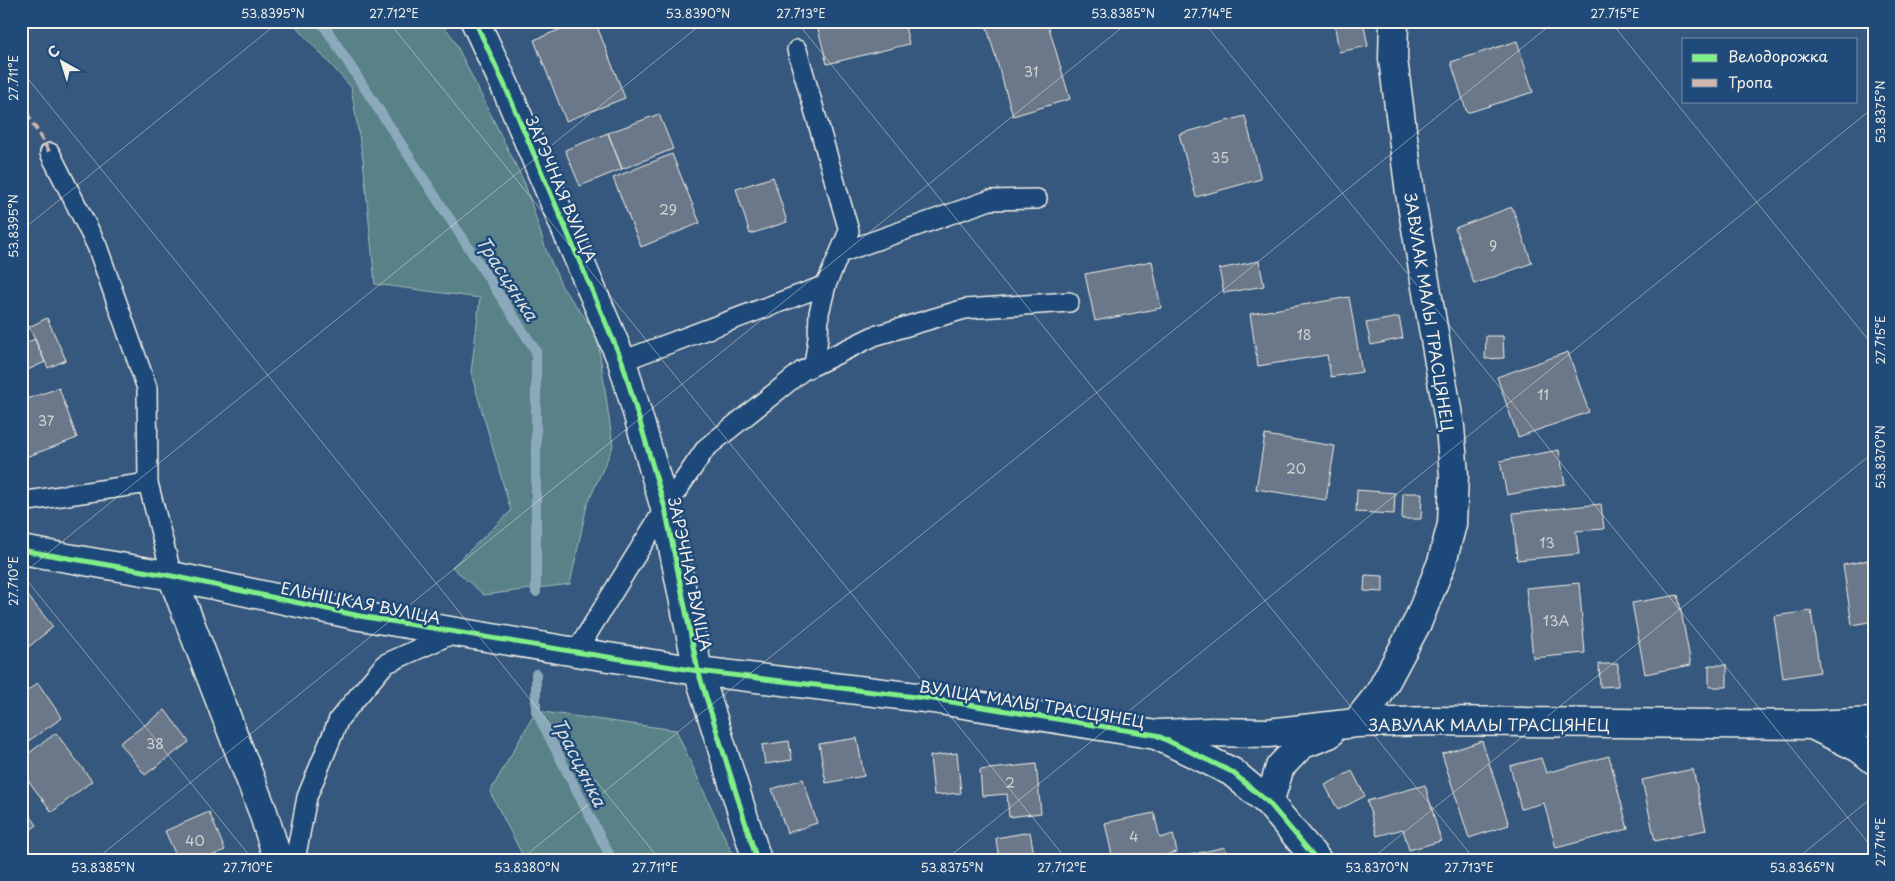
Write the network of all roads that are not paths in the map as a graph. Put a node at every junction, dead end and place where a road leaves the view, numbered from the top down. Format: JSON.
{"nodes":[{"id":1,"x":475,"y":21,"type":"edge"},
{"id":2,"x":1394,"y":21,"type":"edge"},
{"id":3,"x":797,"y":50,"type":"dead end"},
{"id":4,"x":50,"y":153,"type":"dead end"},
{"id":5,"x":1037,"y":199,"type":"dead end"},
{"id":6,"x":840,"y":253,"type":"junction"},
{"id":7,"x":826,"y":285,"type":"junction"},
{"id":8,"x":1069,"y":302,"type":"dead end"},
{"id":9,"x":622,"y":361,"type":"junction"},
{"id":10,"x":814,"y":365,"type":"junction"},
{"id":11,"x":148,"y":483,"type":"junction"},
{"id":12,"x":21,"y":502,"type":"edge"},
{"id":13,"x":665,"y":508,"type":"junction"},
{"id":14,"x":21,"y":550,"type":"edge"},
{"id":15,"x":172,"y":576,"type":"junction"},
{"id":16,"x":456,"y":632,"type":"junction"},
{"id":17,"x":576,"y":652,"type":"junction"},
{"id":18,"x":698,"y":671,"type":"junction"},
{"id":19,"x":1874,"y":722,"type":"edge"},
{"id":20,"x":1356,"y":724,"type":"junction"},
{"id":21,"x":1813,"y":725,"type":"junction"},
{"id":22,"x":1156,"y":735,"type":"junction"},
{"id":23,"x":1874,"y":760,"type":"edge"},
{"id":24,"x":1269,"y":803,"type":"junction"},
{"id":25,"x":278,"y":860,"type":"edge"},
{"id":26,"x":294,"y":860,"type":"edge"},
{"id":27,"x":757,"y":860,"type":"edge"},
{"id":28,"x":1317,"y":860,"type":"edge"}],
"edges":[{"from":1,"to":9,"type":"street","name":"ЗАРЭЧНАЯ ВУЛІЦА"},
{"from":2,"to":20,"type":"street","name":"ЗАВУЛАК МАЛЫ ТРАСЦЯНЕЦ"},
{"from":3,"to":6,"type":"lane"},
{"from":4,"to":11,"type":"lane"},
{"from":5,"to":6,"type":"lane"},
{"from":6,"to":7,"type":"lane"},
{"from":7,"to":9,"type":"lane"},
{"from":7,"to":10,"type":"lane"},
{"from":8,"to":10,"type":"lane"},
{"from":9,"to":13,"type":"street","name":"ЗАРЭЧНАЯ ВУЛІЦА"},
{"from":10,"to":13,"type":"lane"},
{"from":11,"to":12,"type":"lane"},
{"from":11,"to":15,"type":"lane"},
{"from":13,"to":17,"type":"lane"},
{"from":13,"to":18,"type":"street","name":"ЗАРЭЧНАЯ ВУЛІЦА"},
{"from":14,"to":15,"type":"street","name":"ЕЛЬНІЦКАЯ ВУЛІЦА"},
{"from":15,"to":16,"type":"street","name":"ЕЛЬНІЦКАЯ ВУЛІЦА"},
{"from":15,"to":25,"type":"street"},
{"from":16,"to":17,"type":"street","name":"ЕЛЬНІЦКАЯ ВУЛІЦА"},
{"from":16,"to":26,"type":"lane"},
{"from":17,"to":18,"type":"street","name":"ЕЛЬНІЦКАЯ ВУЛІЦА"},
{"from":18,"to":22,"type":"street","name":"ВУЛІЦА МАЛЫ ТРАСЦЯНЕЦ"},
{"from":18,"to":27,"type":"street","name":"ЗАРЭЧНАЯ ВУЛІЦА"},
{"from":19,"to":21,"type":"street","name":"ЗАВУЛАК МАЛЫ ТРАСЦЯНЕЦ"},
{"from":20,"to":21,"type":"street","name":"ЗАВУЛАК МАЛЫ ТРАСЦЯНЕЦ"},
{"from":20,"to":22,"type":"street"},
{"from":20,"to":24,"type":"street"},
{"from":21,"to":23,"type":"street","name":"ЗАВУЛАК МАЛЫ ТРАСЦЯНЕЦ"},
{"from":22,"to":24,"type":"street","name":"ВУЛІЦА МАЛЫ ТРАСЦЯНЕЦ"},
{"from":24,"to":28,"type":"street","name":"ВУЛІЦА МАЛЫ ТРАСЦЯНЕЦ"}]}
